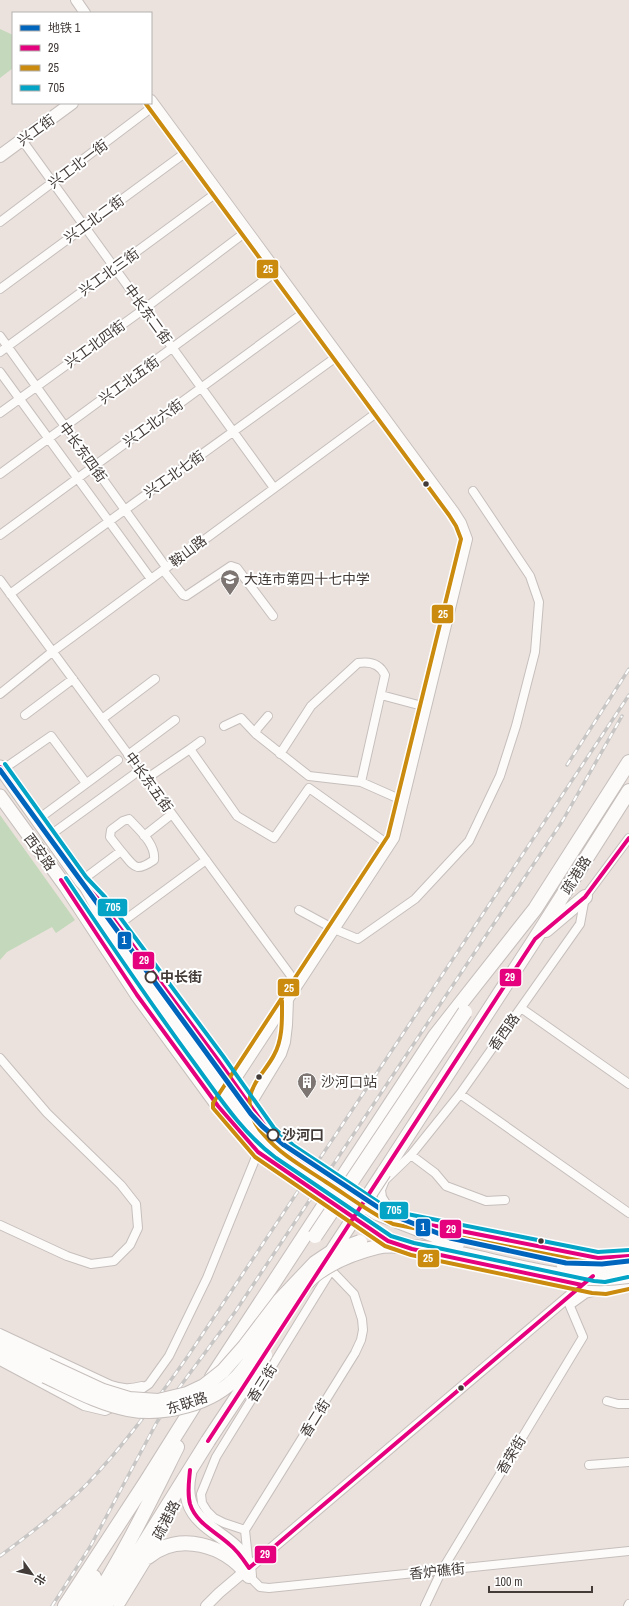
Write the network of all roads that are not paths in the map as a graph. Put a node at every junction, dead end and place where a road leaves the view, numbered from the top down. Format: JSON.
{"nodes":[{"id":1,"x":76,"y":0,"type":"edge"},
{"id":2,"x":84,"y":12,"type":"edge"},
{"id":3,"x":153,"y":102,"type":"edge"},
{"id":4,"x":71,"y":104,"type":"edge"},
{"id":5,"x":151,"y":104,"type":"edge"},
{"id":6,"x":22,"y":140,"type":"junction"},
{"id":7,"x":188,"y":150,"type":"junction"},
{"id":8,"x":0,"y":156,"type":"edge"},
{"id":9,"x":53,"y":183,"type":"junction"},
{"id":10,"x":219,"y":191,"type":"junction"},
{"id":11,"x":0,"y":222,"type":"edge"},
{"id":12,"x":84,"y":226,"type":"junction"},
{"id":13,"x":247,"y":231,"type":"junction"},
{"id":14,"x":114,"y":268,"type":"junction"},
{"id":15,"x":277,"y":271,"type":"junction"},
{"id":16,"x":0,"y":289,"type":"edge"},
{"id":17,"x":144,"y":309,"type":"junction"},
{"id":18,"x":306,"y":311,"type":"junction"},
{"id":19,"x":0,"y":336,"type":"edge"},
{"id":20,"x":7,"y":346,"type":"junction"},
{"id":21,"x":172,"y":348,"type":"junction"},
{"id":22,"x":0,"y":352,"type":"edge"},
{"id":23,"x":339,"y":355,"type":"junction"},
{"id":24,"x":0,"y":372,"type":"edge"},
{"id":25,"x":36,"y":386,"type":"junction"},
{"id":26,"x":201,"y":388,"type":"junction"},
{"id":27,"x":19,"y":399,"type":"junction"},
{"id":28,"x":379,"y":411,"type":"junction"},
{"id":29,"x":0,"y":413,"type":"edge"},
{"id":30,"x":65,"y":426,"type":"junction"},
{"id":31,"x":233,"y":432,"type":"junction"},
{"id":32,"x":48,"y":439,"type":"junction"},
{"id":33,"x":94,"y":466,"type":"junction"},
{"id":34,"x":0,"y":474,"type":"edge"},
{"id":35,"x":77,"y":479,"type":"junction"},
{"id":36,"x":274,"y":488,"type":"junction"},
{"id":37,"x":473,"y":491,"type":"dead end"},
{"id":38,"x":124,"y":509,"type":"junction"},
{"id":39,"x":108,"y":521,"type":"junction"},
{"id":40,"x":0,"y":535,"type":"edge"},
{"id":41,"x":165,"y":569,"type":"junction"},
{"id":42,"x":151,"y":579,"type":"junction"},
{"id":43,"x":0,"y":580,"type":"edge"},
{"id":44,"x":10,"y":594,"type":"junction"},
{"id":45,"x":274,"y":616,"type":"dead end"},
{"id":46,"x":52,"y":652,"type":"junction"},
{"id":47,"x":72,"y":679,"type":"junction"},
{"id":48,"x":155,"y":679,"type":"dead end"},
{"id":49,"x":0,"y":693,"type":"edge"},
{"id":50,"x":381,"y":695,"type":"junction"},
{"id":51,"x":426,"y":707,"type":"junction"},
{"id":52,"x":25,"y":714,"type":"dead end"},
{"id":53,"x":268,"y":716,"type":"dead end"},
{"id":54,"x":102,"y":719,"type":"junction"},
{"id":55,"x":175,"y":720,"type":"dead end"},
{"id":56,"x":224,"y":726,"type":"dead end"},
{"id":57,"x":256,"y":734,"type":"junction"},
{"id":58,"x":201,"y":741,"type":"dead end"},
{"id":59,"x":190,"y":749,"type":"junction"},
{"id":60,"x":280,"y":754,"type":"junction"},
{"id":61,"x":128,"y":755,"type":"junction"},
{"id":62,"x":118,"y":760,"type":"dead end"},
{"id":63,"x":629,"y":762,"type":"edge"},
{"id":64,"x":1,"y":769,"type":"edge"},
{"id":65,"x":140,"y":770,"type":"junction"},
{"id":66,"x":146,"y":779,"type":"junction"},
{"id":67,"x":362,"y":782,"type":"junction"},
{"id":68,"x":86,"y":783,"type":"junction"},
{"id":69,"x":629,"y":791,"type":"edge"},
{"id":70,"x":0,"y":796,"type":"edge"},
{"id":71,"x":404,"y":802,"type":"junction"},
{"id":72,"x":172,"y":814,"type":"junction"},
{"id":73,"x":37,"y":820,"type":"junction"},
{"id":74,"x":50,"y":836,"type":"junction"},
{"id":75,"x":144,"y":836,"type":"junction"},
{"id":76,"x":629,"y":838,"type":"edge"},
{"id":77,"x":390,"y":845,"type":"junction"},
{"id":78,"x":121,"y":851,"type":"junction"},
{"id":79,"x":206,"y":860,"type":"junction"},
{"id":80,"x":84,"y":884,"type":"junction"},
{"id":81,"x":585,"y":897,"type":"junction"},
{"id":82,"x":535,"y":909,"type":"junction"},
{"id":83,"x":299,"y":910,"type":"dead end"},
{"id":84,"x":113,"y":925,"type":"junction"},
{"id":85,"x":334,"y":929,"type":"junction"},
{"id":86,"x":535,"y":939,"type":"junction"},
{"id":87,"x":297,"y":984,"type":"junction"},
{"id":88,"x":288,"y":999,"type":"junction"},
{"id":89,"x":521,"y":1008,"type":"junction"},
{"id":90,"x":0,"y":1058,"type":"edge"},
{"id":91,"x":233,"y":1082,"type":"junction"},
{"id":92,"x":629,"y":1084,"type":"edge"},
{"id":93,"x":257,"y":1093,"type":"junction"},
{"id":94,"x":460,"y":1094,"type":"junction"},
{"id":95,"x":250,"y":1105,"type":"junction"},
{"id":96,"x":218,"y":1106,"type":"junction"},
{"id":97,"x":258,"y":1117,"type":"junction"},
{"id":98,"x":236,"y":1128,"type":"junction"},
{"id":99,"x":258,"y":1152,"type":"junction"},
{"id":100,"x":411,"y":1155,"type":"junction"},
{"id":101,"x":297,"y":1156,"type":"dead end"},
{"id":102,"x":285,"y":1171,"type":"tunnel mouth"},
{"id":103,"x":505,"y":1200,"type":"dead end"},
{"id":104,"x":370,"y":1204,"type":"dead end"},
{"id":105,"x":629,"y":1213,"type":"edge"},
{"id":106,"x":395,"y":1218,"type":"junction"},
{"id":107,"x":357,"y":1220,"type":"joint"},
{"id":108,"x":0,"y":1225,"type":"edge"},
{"id":109,"x":457,"y":1244,"type":"junction"},
{"id":110,"x":626,"y":1259,"type":"edge"},
{"id":111,"x":332,"y":1271,"type":"junction"},
{"id":112,"x":629,"y":1276,"type":"edge"},
{"id":113,"x":629,"y":1283,"type":"edge"},
{"id":114,"x":582,"y":1285,"type":"junction"},
{"id":115,"x":605,"y":1288,"type":"junction"},
{"id":116,"x":569,"y":1304,"type":"junction"},
{"id":117,"x":0,"y":1333,"type":"edge"},
{"id":118,"x":0,"y":1341,"type":"edge"},
{"id":119,"x":0,"y":1353,"type":"edge"},
{"id":120,"x":237,"y":1355,"type":"junction"},
{"id":121,"x":0,"y":1361,"type":"edge"},
{"id":122,"x":46,"y":1370,"type":"junction"},
{"id":123,"x":86,"y":1374,"type":"junction"},
{"id":124,"x":214,"y":1374,"type":"junction"},
{"id":125,"x":149,"y":1384,"type":"junction"},
{"id":126,"x":74,"y":1400,"type":"junction"},
{"id":127,"x":607,"y":1401,"type":"dead end"},
{"id":128,"x":629,"y":1404,"type":"edge"},
{"id":129,"x":629,"y":1462,"type":"edge"},
{"id":130,"x":589,"y":1465,"type":"dead end"},
{"id":131,"x":190,"y":1470,"type":"junction"},
{"id":132,"x":245,"y":1530,"type":"junction"},
{"id":133,"x":629,"y":1551,"type":"edge"},
{"id":134,"x":142,"y":1564,"type":"junction"},
{"id":135,"x":442,"y":1570,"type":"junction"},
{"id":136,"x":248,"y":1572,"type":"junction"},
{"id":137,"x":78,"y":1606,"type":"edge"},
{"id":138,"x":104,"y":1606,"type":"edge"},
{"id":139,"x":115,"y":1606,"type":"edge"},
{"id":140,"x":206,"y":1606,"type":"edge"},
{"id":141,"x":216,"y":1606,"type":"edge"},
{"id":142,"x":425,"y":1606,"type":"edge"}],
"edges":[{"from":1,"to":2,"type":"street"},
{"from":3,"to":7,"type":"street"},
{"from":4,"to":6,"type":"main road","name":"兴工街"},
{"from":5,"to":9,"type":"street","name":"兴工北一街"},
{"from":6,"to":8,"type":"main road","name":"兴工街"},
{"from":6,"to":9,"type":"street","name":"中长东二街"},
{"from":7,"to":10,"type":"street"},
{"from":7,"to":12,"type":"street","name":"兴工北二街"},
{"from":9,"to":11,"type":"street","name":"兴工北一街"},
{"from":9,"to":12,"type":"street","name":"中长东二街"},
{"from":10,"to":13,"type":"street"},
{"from":10,"to":14,"type":"street","name":"兴工北三街"},
{"from":12,"to":14,"type":"street","name":"中长东二街"},
{"from":12,"to":16,"type":"street","name":"兴工北二街"},
{"from":13,"to":15,"type":"street"},
{"from":13,"to":17,"type":"street","name":"兴工北四街"},
{"from":14,"to":17,"type":"street","name":"中长东二街"},
{"from":14,"to":20,"type":"street","name":"兴工北三街"},
{"from":15,"to":18,"type":"street"},
{"from":15,"to":21,"type":"street","name":"兴工北五街"},
{"from":17,"to":21,"type":"street","name":"中长东二街"},
{"from":17,"to":25,"type":"street","name":"兴工北四街"},
{"from":18,"to":23,"type":"street"},
{"from":18,"to":26,"type":"street","name":"兴工北六街"},
{"from":19,"to":20,"type":"street","name":"中长东四街"},
{"from":20,"to":22,"type":"street","name":"兴工北三街"},
{"from":20,"to":25,"type":"street","name":"中长东四街"},
{"from":21,"to":26,"type":"street","name":"中长东二街"},
{"from":21,"to":30,"type":"street","name":"兴工北五街"},
{"from":23,"to":28,"type":"street"},
{"from":23,"to":31,"type":"street","name":"兴工北七街"},
{"from":24,"to":27,"type":"street","name":"中长东四街"},
{"from":25,"to":27,"type":"street","name":"兴工北四街"},
{"from":25,"to":30,"type":"street","name":"中长东四街"},
{"from":26,"to":31,"type":"street","name":"中长东二街"},
{"from":26,"to":33,"type":"street","name":"兴工北六街"},
{"from":27,"to":29,"type":"street","name":"兴工北四街"},
{"from":27,"to":32,"type":"street","name":"中长东四街"},
{"from":28,"to":36,"type":"street","name":"鞍山路"},
{"from":28,"to":51,"type":"street"},
{"from":30,"to":32,"type":"street","name":"兴工北五街"},
{"from":30,"to":33,"type":"street","name":"中长东四街"},
{"from":31,"to":36,"type":"street","name":"中长东二街"},
{"from":31,"to":38,"type":"street","name":"兴工北七街"},
{"from":32,"to":34,"type":"street","name":"兴工北五街"},
{"from":32,"to":35,"type":"street","name":"中长东四街"},
{"from":33,"to":35,"type":"street","name":"兴工北六街"},
{"from":33,"to":38,"type":"street","name":"中长东四街"},
{"from":35,"to":39,"type":"street","name":"中长东四街"},
{"from":35,"to":40,"type":"street","name":"兴工北六街"},
{"from":36,"to":41,"type":"street","name":"鞍山路"},
{"from":37,"to":85,"type":"street"},
{"from":38,"to":39,"type":"street","name":"兴工北七街"},
{"from":38,"to":41,"type":"street","name":"中长东四街"},
{"from":39,"to":42,"type":"street","name":"中长东四街"},
{"from":39,"to":44,"type":"street","name":"兴工北七街"},
{"from":41,"to":42,"type":"street","name":"鞍山路"},
{"from":41,"to":45,"type":"street","name":"中长东四街"},
{"from":42,"to":46,"type":"street","name":"鞍山路"},
{"from":43,"to":44,"type":"street","name":"中长东五街"},
{"from":44,"to":46,"type":"street","name":"中长东五街"},
{"from":46,"to":47,"type":"street","name":"中长东五街"},
{"from":46,"to":49,"type":"street","name":"鞍山路"},
{"from":47,"to":52,"type":"street"},
{"from":47,"to":54,"type":"street","name":"中长东五街"},
{"from":48,"to":54,"type":"street"},
{"from":50,"to":51,"type":"street"},
{"from":50,"to":60,"type":"street"},
{"from":50,"to":67,"type":"street"},
{"from":51,"to":71,"type":"street"},
{"from":53,"to":57,"type":"street"},
{"from":54,"to":61,"type":"street","name":"中长东五街"},
{"from":55,"to":61,"type":"street"},
{"from":56,"to":57,"type":"street"},
{"from":57,"to":60,"type":"street"},
{"from":58,"to":59,"type":"street"},
{"from":59,"to":66,"type":"street"},
{"from":59,"to":77,"type":"street"},
{"from":60,"to":67,"type":"street"},
{"from":61,"to":65,"type":"street","name":"中长东五街"},
{"from":62,"to":68,"type":"street"},
{"from":63,"to":82,"type":"highway"},
{"from":64,"to":68,"type":"street"},
{"from":64,"to":73,"type":"main road","name":"西安路"},
{"from":65,"to":66,"type":"street","name":"中长东五街"},
{"from":65,"to":74,"type":"street"},
{"from":66,"to":72,"type":"street","name":"中长东五街"},
{"from":67,"to":71,"type":"street"},
{"from":68,"to":73,"type":"street"},
{"from":69,"to":86,"type":"highway","name":"疏港路"},
{"from":70,"to":96,"type":"main road","name":"西安路"},
{"from":71,"to":77,"type":"street"},
{"from":72,"to":75,"type":"street"},
{"from":72,"to":79,"type":"street","name":"中长东五街"},
{"from":73,"to":74,"type":"main road","name":"西安路"},
{"from":74,"to":80,"type":"main road","name":"西安路"},
{"from":75,"to":78,"type":"street"},
{"from":75,"to":78,"type":"street"},
{"from":76,"to":81,"type":"street","name":"香西路"},
{"from":77,"to":85,"type":"street"},
{"from":78,"to":80,"type":"street"},
{"from":79,"to":84,"type":"street"},
{"from":79,"to":87,"type":"street","name":"中长东五街"},
{"from":80,"to":84,"type":"highway"},
{"from":81,"to":86,"type":"highway"},
{"from":81,"to":89,"type":"street","name":"香西路"},
{"from":82,"to":120,"type":"highway","bridge":true},
{"from":82,"to":124,"type":"highway"},
{"from":83,"to":85,"type":"street"},
{"from":84,"to":91,"type":"main road"},
{"from":84,"to":109,"type":"highway","bridge":true},
{"from":85,"to":87,"type":"street"},
{"from":86,"to":131,"type":"highway","name":"疏港路","bridge":true},
{"from":87,"to":88,"type":"street"},
{"from":88,"to":91,"type":"street"},
{"from":88,"to":93,"type":"street"},
{"from":89,"to":92,"type":"street"},
{"from":89,"to":94,"type":"street","name":"香西路"},
{"from":90,"to":108,"type":"street"},
{"from":91,"to":95,"type":"main road"},
{"from":91,"to":96,"type":"street"},
{"from":93,"to":95,"type":"street"},
{"from":93,"to":97,"type":"street"},
{"from":94,"to":100,"type":"street","name":"香西路"},
{"from":94,"to":105,"type":"street"},
{"from":95,"to":97,"type":"main road"},
{"from":95,"to":98,"type":"street"},
{"from":96,"to":98,"type":"main road","name":"西安路"},
{"from":97,"to":101,"type":"main road"},
{"from":98,"to":99,"type":"main road","name":"西安路"},
{"from":99,"to":102,"type":"main road","name":"西安路"},
{"from":99,"to":125,"type":"street"},
{"from":100,"to":103,"type":"street"},
{"from":100,"to":106,"type":"street","name":"香西路"},
{"from":104,"to":106,"type":"main road"},
{"from":106,"to":110,"type":"main road"},
{"from":107,"to":111,"type":"street","name":"香三街"},
{"from":107,"to":114,"type":"main road"},
{"from":109,"to":110,"type":"highway","name":"东联路","bridge":true},
{"from":109,"to":120,"type":"highway","name":"东联路","bridge":true},
{"from":110,"to":114,"type":"street"},
{"from":111,"to":132,"type":"street","name":"香二街"},
{"from":111,"to":132,"type":"street","name":"香三街"},
{"from":112,"to":122,"type":"highway","name":"东联路","bridge":true},
{"from":113,"to":115,"type":"main road"},
{"from":114,"to":115,"type":"main road"},
{"from":114,"to":136,"type":"street"},
{"from":115,"to":116,"type":"street"},
{"from":116,"to":135,"type":"street","name":"香荣街"},
{"from":116,"to":136,"type":"street"},
{"from":117,"to":123,"type":"street"},
{"from":118,"to":122,"type":"main road"},
{"from":119,"to":122,"type":"main road"},
{"from":120,"to":122,"type":"highway","name":"东联路","bridge":true},
{"from":121,"to":126,"type":"street"},
{"from":123,"to":125,"type":"street"},
{"from":123,"to":126,"type":"street"},
{"from":124,"to":137,"type":"highway"},
{"from":124,"to":137,"type":"highway"},
{"from":125,"to":126,"type":"street"},
{"from":127,"to":128,"type":"street"},
{"from":129,"to":130,"type":"street"},
{"from":131,"to":134,"type":"highway","name":"疏港路"},
{"from":131,"to":136,"type":"highway"},
{"from":131,"to":138,"type":"highway"},
{"from":132,"to":136,"type":"street"},
{"from":133,"to":135,"type":"street","name":"香炉礁街"},
{"from":134,"to":136,"type":"highway"},
{"from":134,"to":139,"type":"highway","name":"疏港路"},
{"from":135,"to":136,"type":"street","name":"香炉礁街"},
{"from":135,"to":142,"type":"street","name":"香荣街"},
{"from":136,"to":140,"type":"street"},
{"from":136,"to":141,"type":"street"}]}
